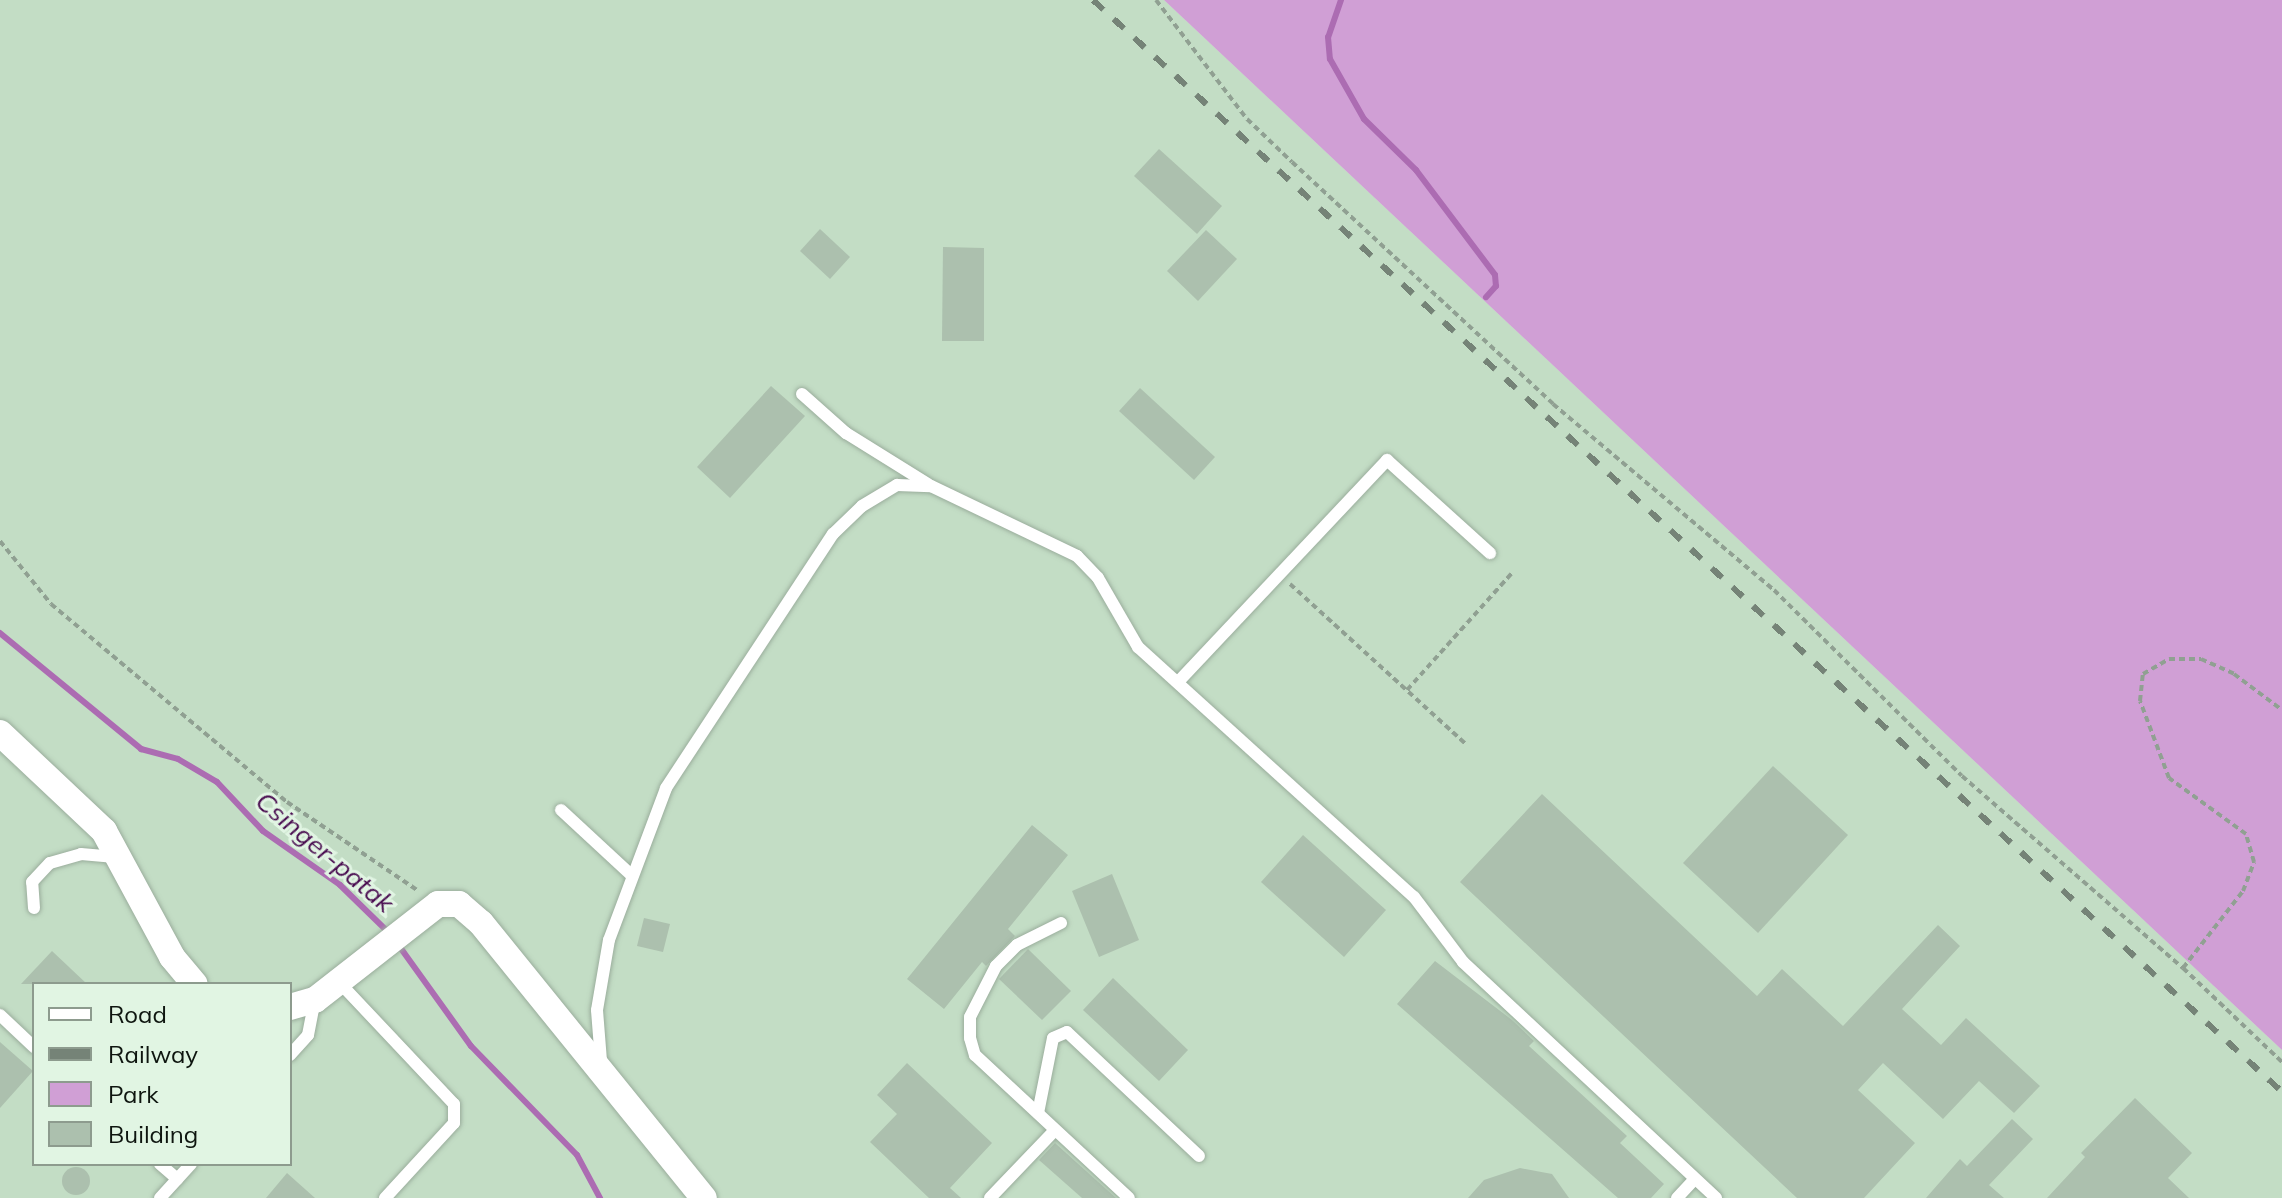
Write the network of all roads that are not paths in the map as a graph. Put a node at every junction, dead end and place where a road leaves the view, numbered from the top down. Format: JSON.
{"nodes":[{"id":1,"x":802,"y":394,"type":"dead end"},
{"id":2,"x":931,"y":486,"type":"junction"},
{"id":3,"x":1490,"y":553,"type":"dead end"},
{"id":4,"x":1178,"y":682,"type":"junction"},
{"id":5,"x":0,"y":733,"type":"edge"},
{"id":6,"x":561,"y":810,"type":"dead end"},
{"id":7,"x":122,"y":857,"type":"junction"},
{"id":8,"x":630,"y":874,"type":"junction"},
{"id":9,"x":34,"y":908,"type":"dead end"},
{"id":10,"x":1061,"y":923,"type":"dead end"},
{"id":11,"x":338,"y":981,"type":"junction"},
{"id":12,"x":193,"y":982,"type":"edge"},
{"id":13,"x":315,"y":1000,"type":"junction"},
{"id":14,"x":292,"y":1006,"type":"edge"},
{"id":15,"x":0,"y":1015,"type":"edge"},
{"id":16,"x":32,"y":1045,"type":"edge"},
{"id":17,"x":292,"y":1053,"type":"edge"},
{"id":18,"x":604,"y":1075,"type":"junction"},
{"id":19,"x":1038,"y":1113,"type":"junction"},
{"id":20,"x":1055,"y":1130,"type":"junction"},
{"id":21,"x":1199,"y":1156,"type":"dead end"},
{"id":22,"x":162,"y":1166,"type":"edge"},
{"id":23,"x":189,"y":1166,"type":"edge"},
{"id":24,"x":177,"y":1179,"type":"junction"},
{"id":25,"x":1695,"y":1179,"type":"junction"},
{"id":26,"x":160,"y":1198,"type":"edge"},
{"id":27,"x":385,"y":1198,"type":"edge"},
{"id":28,"x":704,"y":1198,"type":"edge"},
{"id":29,"x":990,"y":1198,"type":"edge"},
{"id":30,"x":1129,"y":1198,"type":"edge"},
{"id":31,"x":1677,"y":1198,"type":"edge"},
{"id":32,"x":1716,"y":1198,"type":"edge"}],
"edges":[{"from":1,"to":2,"type":"lane"},
{"from":2,"to":4,"type":"lane"},
{"from":2,"to":8,"type":"lane"},
{"from":3,"to":4,"type":"lane"},
{"from":4,"to":25,"type":"lane"},
{"from":5,"to":7,"type":"street"},
{"from":6,"to":8,"type":"lane"},
{"from":7,"to":9,"type":"lane"},
{"from":7,"to":12,"type":"street"},
{"from":8,"to":18,"type":"lane"},
{"from":10,"to":19,"type":"lane"},
{"from":11,"to":13,"type":"street"},
{"from":11,"to":18,"type":"street"},
{"from":11,"to":27,"type":"lane"},
{"from":13,"to":14,"type":"street"},
{"from":13,"to":17,"type":"lane"},
{"from":15,"to":16,"type":"lane"},
{"from":18,"to":28,"type":"street"},
{"from":19,"to":20,"type":"lane"},
{"from":19,"to":21,"type":"lane"},
{"from":20,"to":29,"type":"lane"},
{"from":20,"to":30,"type":"lane"},
{"from":22,"to":24,"type":"lane"},
{"from":23,"to":24,"type":"lane"},
{"from":24,"to":26,"type":"lane"},
{"from":25,"to":31,"type":"lane"},
{"from":25,"to":32,"type":"lane"}]}
